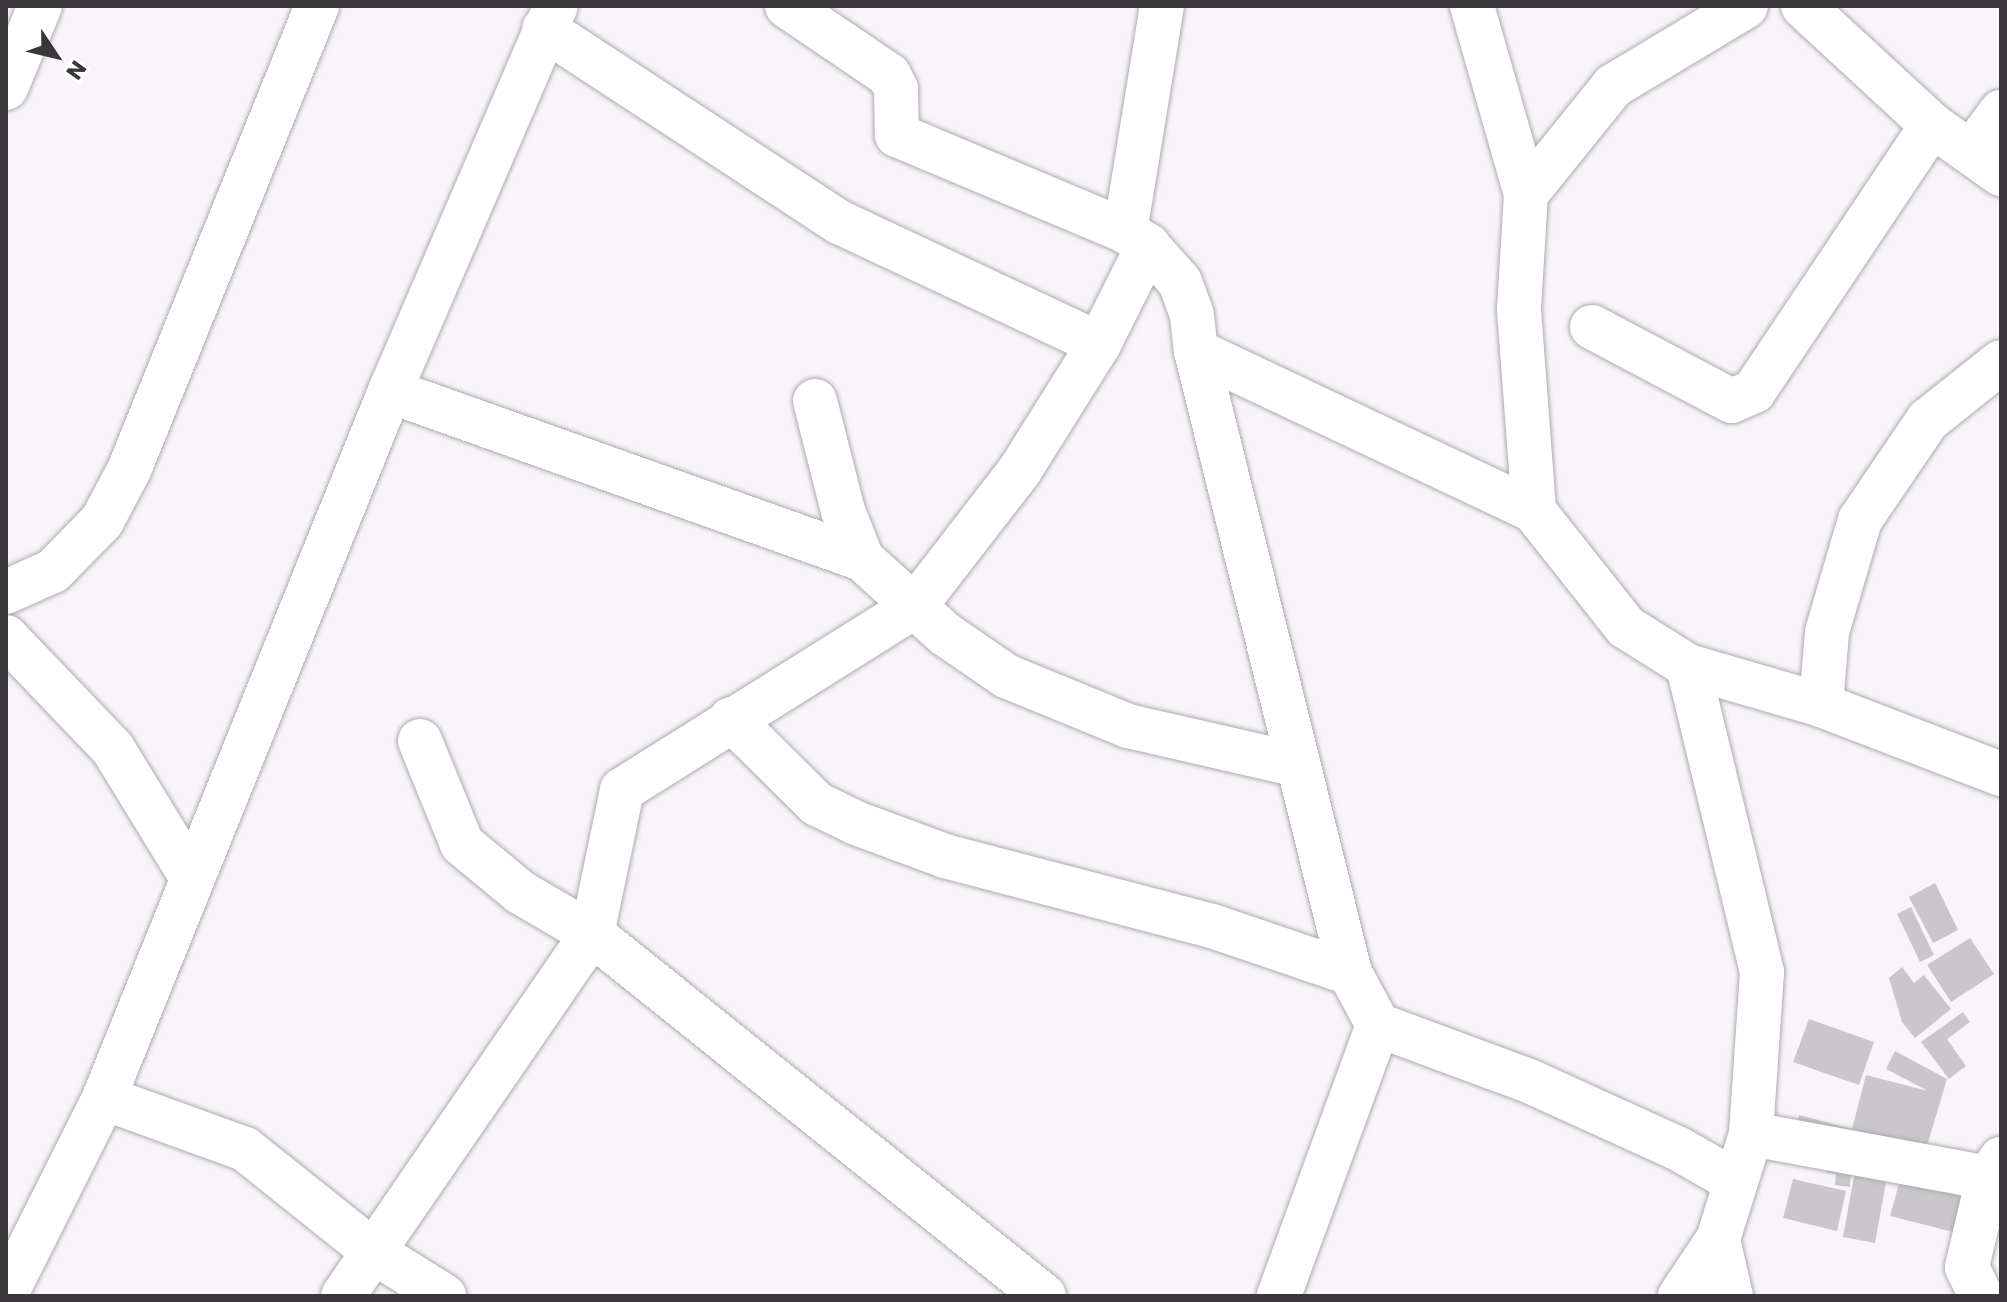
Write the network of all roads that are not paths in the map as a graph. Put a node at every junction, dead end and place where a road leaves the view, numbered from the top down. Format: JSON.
{"nodes":[{"id":1,"x":40,"y":6,"type":"edge"},
{"id":2,"x":317,"y":6,"type":"edge"},
{"id":3,"x":787,"y":6,"type":"edge"},
{"id":4,"x":1162,"y":6,"type":"edge"},
{"id":5,"x":1472,"y":6,"type":"edge"},
{"id":6,"x":1746,"y":6,"type":"edge"},
{"id":7,"x":1803,"y":6,"type":"edge"},
{"id":8,"x":550,"y":17,"type":"edge"},
{"id":9,"x":6,"y":88,"type":"edge"},
{"id":10,"x":2001,"y":112,"type":"edge"},
{"id":11,"x":1932,"y":125,"type":"junction"},
{"id":12,"x":1986,"y":162,"type":"edge"},
{"id":13,"x":1526,"y":194,"type":"junction"},
{"id":14,"x":1137,"y":238,"type":"junction"},
{"id":15,"x":1592,"y":327,"type":"dead end"},
{"id":16,"x":1099,"y":344,"type":"junction"},
{"id":17,"x":1196,"y":351,"type":"junction"},
{"id":18,"x":2001,"y":362,"type":"edge"},
{"id":19,"x":390,"y":391,"type":"junction"},
{"id":20,"x":815,"y":401,"type":"dead end"},
{"id":21,"x":1534,"y":511,"type":"junction"},
{"id":22,"x":862,"y":559,"type":"junction"},
{"id":23,"x":6,"y":592,"type":"edge"},
{"id":24,"x":915,"y":606,"type":"junction"},
{"id":25,"x":6,"y":637,"type":"edge"},
{"id":26,"x":1688,"y":666,"type":"junction"},
{"id":27,"x":1821,"y":705,"type":"junction"},
{"id":28,"x":731,"y":719,"type":"junction"},
{"id":29,"x":420,"y":741,"type":"dead end"},
{"id":30,"x":1996,"y":758,"type":"edge"},
{"id":31,"x":1298,"y":765,"type":"junction"},
{"id":32,"x":192,"y":878,"type":"junction"},
{"id":33,"x":592,"y":934,"type":"junction"},
{"id":34,"x":1350,"y":973,"type":"junction"},
{"id":35,"x":1378,"y":1025,"type":"junction"},
{"id":36,"x":104,"y":1098,"type":"junction"},
{"id":37,"x":1751,"y":1134,"type":"junction"},
{"id":38,"x":1995,"y":1169,"type":"edge"},
{"id":39,"x":1735,"y":1181,"type":"junction"},
{"id":40,"x":1718,"y":1239,"type":"junction"},
{"id":41,"x":374,"y":1252,"type":"junction"},
{"id":42,"x":6,"y":1294,"type":"edge"},
{"id":43,"x":343,"y":1296,"type":"edge"},
{"id":44,"x":444,"y":1296,"type":"edge"},
{"id":45,"x":1044,"y":1296,"type":"edge"},
{"id":46,"x":1279,"y":1296,"type":"edge"},
{"id":47,"x":1680,"y":1296,"type":"edge"},
{"id":48,"x":1731,"y":1296,"type":"edge"},
{"id":49,"x":1981,"y":1296,"type":"edge"}],
"edges":[{"from":1,"to":9,"type":"street"},
{"from":2,"to":23,"type":"street"},
{"from":3,"to":14,"type":"street"},
{"from":4,"to":14,"type":"street"},
{"from":5,"to":13,"type":"street"},
{"from":6,"to":13,"type":"street"},
{"from":7,"to":11,"type":"street"},
{"from":8,"to":16,"type":"street"},
{"from":8,"to":19,"type":"street"},
{"from":10,"to":12,"type":"street"},
{"from":11,"to":12,"type":"street"},
{"from":11,"to":15,"type":"street"},
{"from":13,"to":21,"type":"street"},
{"from":14,"to":16,"type":"street"},
{"from":14,"to":17,"type":"street"},
{"from":16,"to":24,"type":"street"},
{"from":17,"to":21,"type":"street"},
{"from":17,"to":31,"type":"street"},
{"from":18,"to":27,"type":"street"},
{"from":19,"to":22,"type":"street"},
{"from":19,"to":32,"type":"street"},
{"from":20,"to":22,"type":"street"},
{"from":21,"to":26,"type":"street"},
{"from":22,"to":24,"type":"street"},
{"from":24,"to":28,"type":"street"},
{"from":24,"to":31,"type":"street"},
{"from":25,"to":32,"type":"street"},
{"from":26,"to":27,"type":"street"},
{"from":26,"to":37,"type":"street"},
{"from":27,"to":30,"type":"street"},
{"from":28,"to":33,"type":"street"},
{"from":28,"to":34,"type":"street"},
{"from":29,"to":33,"type":"street"},
{"from":31,"to":34,"type":"street"},
{"from":32,"to":36,"type":"street"},
{"from":33,"to":41,"type":"street"},
{"from":33,"to":45,"type":"street"},
{"from":34,"to":35,"type":"street"},
{"from":35,"to":39,"type":"street"},
{"from":35,"to":46,"type":"street"},
{"from":36,"to":41,"type":"street"},
{"from":36,"to":42,"type":"street"},
{"from":37,"to":38,"type":"street"},
{"from":37,"to":39,"type":"street"},
{"from":38,"to":49,"type":"street"},
{"from":39,"to":40,"type":"street"},
{"from":40,"to":47,"type":"street"},
{"from":40,"to":48,"type":"street"},
{"from":41,"to":43,"type":"street"},
{"from":41,"to":44,"type":"street"}]}
